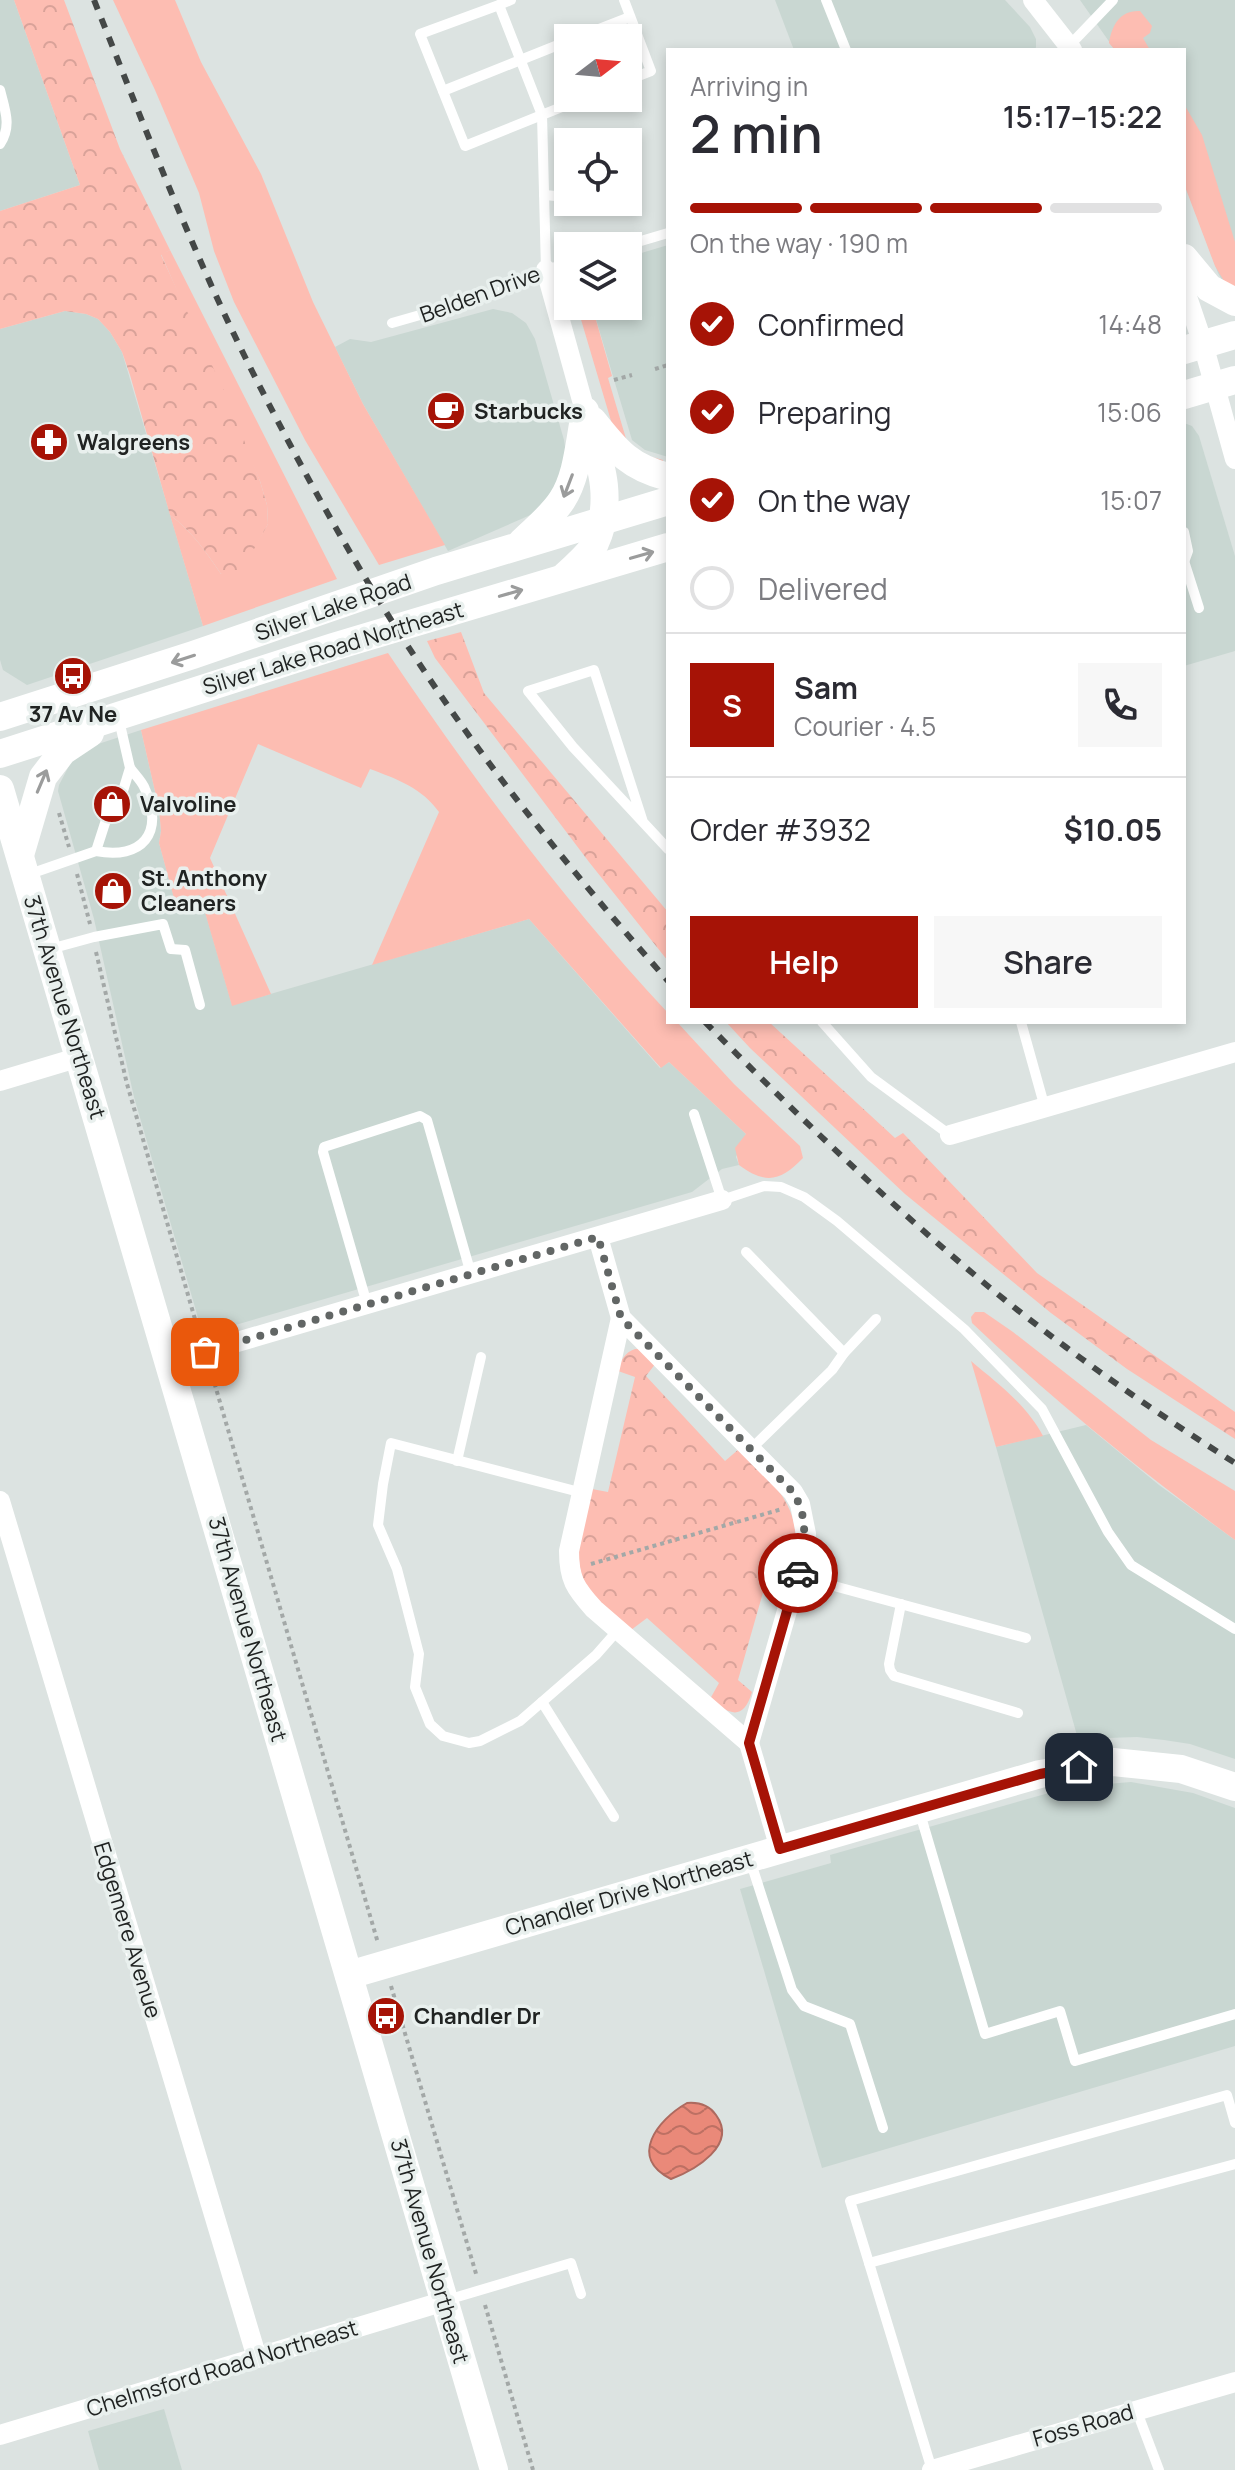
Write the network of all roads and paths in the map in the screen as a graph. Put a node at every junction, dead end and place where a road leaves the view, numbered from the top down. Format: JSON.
{"nodes":[{"id":1,"x":511,"y":0,"type":"edge"},
{"id":2,"x":624,"y":0,"type":"edge"},
{"id":3,"x":826,"y":0,"type":"edge"},
{"id":4,"x":1033,"y":0,"type":"edge"},
{"id":5,"x":1113,"y":0,"type":"edge"},
{"id":6,"x":499,"y":5,"type":"junction"},
{"id":7,"x":630,"y":17,"type":"junction"},
{"id":8,"x":612,"y":24,"type":"edge"},
{"id":9,"x":633,"y":24,"type":"edge"},
{"id":10,"x":554,"y":47,"type":"edge"},
{"id":11,"x":642,"y":48,"type":"edge"},
{"id":12,"x":845,"y":48,"type":"edge"},
{"id":13,"x":1067,"y":48,"type":"edge"},
{"id":14,"x":1069,"y":48,"type":"edge"},
{"id":15,"x":520,"y":60,"type":"junction"},
{"id":16,"x":642,"y":75,"type":"edge"},
{"id":17,"x":0,"y":90,"type":"edge"},
{"id":18,"x":443,"y":91,"type":"junction"},
{"id":19,"x":554,"y":110,"type":"edge"},
{"id":20,"x":542,"y":115,"type":"junction"},
{"id":21,"x":0,"y":144,"type":"edge"},
{"id":22,"x":544,"y":195,"type":"junction"},
{"id":23,"x":554,"y":196,"type":"edge"},
{"id":24,"x":666,"y":234,"type":"edge"},
{"id":25,"x":642,"y":241,"type":"edge"},
{"id":26,"x":1186,"y":260,"type":"edge"},
{"id":27,"x":554,"y":267,"type":"edge"},
{"id":28,"x":546,"y":270,"type":"junction"},
{"id":29,"x":1186,"y":300,"type":"edge"},
{"id":30,"x":1235,"y":302,"type":"edge"},
{"id":31,"x":392,"y":323,"type":"dead end"},
{"id":32,"x":1235,"y":335,"type":"edge"},
{"id":33,"x":1194,"y":347,"type":"edge"},
{"id":34,"x":666,"y":366,"type":"edge"},
{"id":35,"x":655,"y":369,"type":"dead end"},
{"id":36,"x":632,"y":375,"type":"dead end"},
{"id":37,"x":614,"y":380,"type":"dead end"},
{"id":38,"x":1225,"y":384,"type":"edge"},
{"id":39,"x":1186,"y":394,"type":"edge"},
{"id":40,"x":585,"y":411,"type":"junction"},
{"id":41,"x":1235,"y":459,"type":"edge"},
{"id":42,"x":666,"y":476,"type":"edge"},
{"id":43,"x":666,"y":502,"type":"edge"},
{"id":44,"x":601,"y":521,"type":"junction"},
{"id":45,"x":519,"y":545,"type":"junction"},
{"id":46,"x":666,"y":548,"type":"edge"},
{"id":47,"x":1186,"y":568,"type":"edge"},
{"id":48,"x":562,"y":578,"type":"junction"},
{"id":49,"x":1199,"y":608,"type":"dead end"},
{"id":50,"x":118,"y":716,"type":"junction"},
{"id":51,"x":0,"y":717,"type":"edge"},
{"id":52,"x":0,"y":754,"type":"edge"},
{"id":53,"x":130,"y":768,"type":"junction"},
{"id":54,"x":0,"y":789,"type":"edge"},
{"id":55,"x":123,"y":791,"type":"dead end"},
{"id":56,"x":55,"y":800,"type":"dead end"},
{"id":57,"x":106,"y":820,"type":"dead end"},
{"id":58,"x":643,"y":822,"type":"junction"},
{"id":59,"x":666,"y":847,"type":"edge"},
{"id":60,"x":96,"y":851,"type":"junction"},
{"id":61,"x":72,"y":860,"type":"junction"},
{"id":62,"x":22,"y":865,"type":"junction"},
{"id":63,"x":94,"y":937,"type":"junction"},
{"id":64,"x":48,"y":950,"type":"junction"},
{"id":65,"x":200,"y":1005,"type":"dead end"},
{"id":66,"x":824,"y":1024,"type":"edge"},
{"id":67,"x":1022,"y":1024,"type":"edge"},
{"id":68,"x":1235,"y":1052,"type":"edge"},
{"id":69,"x":80,"y":1057,"type":"junction"},
{"id":70,"x":0,"y":1081,"type":"edge"},
{"id":71,"x":1045,"y":1108,"type":"junction"},
{"id":72,"x":694,"y":1114,"type":"dead end"},
{"id":73,"x":950,"y":1135,"type":"joint"},
{"id":74,"x":722,"y":1200,"type":"junction"},
{"id":75,"x":598,"y":1237,"type":"junction"},
{"id":76,"x":746,"y":1252,"type":"dead end"},
{"id":77,"x":471,"y":1274,"type":"junction"},
{"id":78,"x":367,"y":1304,"type":"junction"},
{"id":79,"x":621,"y":1318,"type":"junction"},
{"id":80,"x":876,"y":1319,"type":"dead end"},
{"id":81,"x":196,"y":1324,"type":"dead end"},
{"id":82,"x":844,"y":1353,"type":"junction"},
{"id":83,"x":481,"y":1357,"type":"dead end"},
{"id":84,"x":169,"y":1362,"type":"junction"},
{"id":85,"x":211,"y":1373,"type":"dead end"},
{"id":86,"x":751,"y":1449,"type":"junction"},
{"id":87,"x":457,"y":1461,"type":"junction"},
{"id":88,"x":583,"y":1493,"type":"junction"},
{"id":89,"x":0,"y":1501,"type":"edge"},
{"id":90,"x":800,"y":1504,"type":"junction"},
{"id":91,"x":569,"y":1570,"type":"junction"},
{"id":92,"x":797,"y":1576,"type":"junction"},
{"id":93,"x":901,"y":1604,"type":"junction"},
{"id":94,"x":1235,"y":1629,"type":"edge"},
{"id":95,"x":618,"y":1630,"type":"junction"},
{"id":96,"x":1026,"y":1638,"type":"dead end"},
{"id":97,"x":542,"y":1702,"type":"junction"},
{"id":98,"x":1018,"y":1713,"type":"dead end"},
{"id":99,"x":749,"y":1743,"type":"junction"},
{"id":100,"x":1235,"y":1787,"type":"edge"},
{"id":101,"x":919,"y":1808,"type":"junction"},
{"id":102,"x":614,"y":1817,"type":"dead end"},
{"id":103,"x":780,"y":1849,"type":"junction"},
{"id":104,"x":749,"y":1858,"type":"junction"},
{"id":105,"x":376,"y":1936,"type":"dead end"},
{"id":106,"x":349,"y":1975,"type":"junction"},
{"id":107,"x":393,"y":1992,"type":"dead end"},
{"id":108,"x":1235,"y":2014,"type":"edge"},
{"id":109,"x":1235,"y":2123,"type":"edge"},
{"id":110,"x":883,"y":2128,"type":"dead end"},
{"id":111,"x":1235,"y":2164,"type":"edge"},
{"id":112,"x":869,"y":2263,"type":"junction"},
{"id":113,"x":481,"y":2290,"type":"junction"},
{"id":114,"x":581,"y":2294,"type":"dead end"},
{"id":115,"x":445,"y":2301,"type":"junction"},
{"id":116,"x":257,"y":2358,"type":"junction"},
{"id":117,"x":1235,"y":2382,"type":"edge"},
{"id":118,"x":1136,"y":2409,"type":"junction"},
{"id":119,"x":0,"y":2435,"type":"edge"},
{"id":120,"x":494,"y":2470,"type":"edge"},
{"id":121,"x":533,"y":2470,"type":"edge"},
{"id":122,"x":932,"y":2470,"type":"edge"},
{"id":123,"x":1159,"y":2470,"type":"edge"}],
"edges":[{"from":1,"to":6,"type":"lane"},
{"from":2,"to":7,"type":"lane"},
{"from":3,"to":12,"type":"lane"},
{"from":4,"to":13,"type":"street"},
{"from":5,"to":14,"type":"lane"},
{"from":6,"to":15,"type":"lane"},
{"from":6,"to":18,"type":"lane"},
{"from":7,"to":8,"type":"lane"},
{"from":7,"to":9,"type":"lane"},
{"from":10,"to":15,"type":"lane"},
{"from":11,"to":16,"type":"lane"},
{"from":15,"to":18,"type":"lane"},
{"from":15,"to":20,"type":"lane"},
{"from":17,"to":21,"type":"lane"},
{"from":18,"to":20,"type":"lane"},
{"from":19,"to":20,"type":"lane"},
{"from":20,"to":22,"type":"lane"},
{"from":22,"to":23,"type":"lane"},
{"from":22,"to":28,"type":"lane"},
{"from":24,"to":25,"type":"lane"},
{"from":26,"to":30,"type":"main road"},
{"from":27,"to":28,"type":"lane","name":"Belden Drive"},
{"from":28,"to":31,"type":"lane","name":"Belden Drive"},
{"from":28,"to":40,"type":"street"},
{"from":29,"to":33,"type":"street"},
{"from":32,"to":33,"type":"main road"},
{"from":33,"to":38,"type":"street"},
{"from":34,"to":35,"type":"path"},
{"from":36,"to":37,"type":"path"},
{"from":38,"to":39,"type":"main road"},
{"from":38,"to":41,"type":"street"},
{"from":40,"to":42,"type":"main road"},
{"from":40,"to":44,"type":"main road"},
{"from":40,"to":45,"type":"main road","one_way":true},
{"from":43,"to":44,"type":"main road","name":"Silver Lake Road"},
{"from":44,"to":45,"type":"main road","name":"Silver Lake Road"},
{"from":44,"to":48,"type":"main road"},
{"from":45,"to":51,"type":"main road","name":"Silver Lake Road","one_way":true},
{"from":48,"to":46,"type":"main road","name":"Silver Lake Road Northeast","one_way":true},
{"from":47,"to":49,"type":"lane"},
{"from":50,"to":48,"type":"main road","name":"Silver Lake Road Northeast","one_way":true},
{"from":50,"to":52,"type":"main road","name":"Silver Lake Road Northeast"},
{"from":50,"to":53,"type":"lane"},
{"from":62,"to":50,"type":"main road","one_way":true},
{"from":53,"to":55,"type":"lane"},
{"from":53,"to":60,"type":"lane"},
{"from":54,"to":62,"type":"main road","name":"37th Avenue Northeast"},
{"from":56,"to":61,"type":"path"},
{"from":57,"to":60,"type":"lane"},
{"from":58,"to":58,"type":"lane"},
{"from":58,"to":59,"type":"lane"},
{"from":60,"to":61,"type":"lane"},
{"from":61,"to":62,"type":"lane"},
{"from":61,"to":63,"type":"path"},
{"from":62,"to":64,"type":"main road","name":"37th Avenue Northeast"},
{"from":63,"to":64,"type":"lane"},
{"from":63,"to":65,"type":"lane"},
{"from":63,"to":81,"type":"path"},
{"from":64,"to":69,"type":"main road","name":"37th Avenue Northeast"},
{"from":66,"to":73,"type":"lane"},
{"from":67,"to":71,"type":"lane"},
{"from":68,"to":71,"type":"street"},
{"from":69,"to":70,"type":"street"},
{"from":69,"to":84,"type":"main road","name":"37th Avenue Northeast"},
{"from":71,"to":73,"type":"street"},
{"from":72,"to":74,"type":"lane"},
{"from":74,"to":75,"type":"street"},
{"from":74,"to":94,"type":"lane"},
{"from":75,"to":77,"type":"street"},
{"from":75,"to":79,"type":"street"},
{"from":76,"to":82,"type":"lane"},
{"from":77,"to":78,"type":"street"},
{"from":77,"to":78,"type":"lane"},
{"from":78,"to":84,"type":"street"},
{"from":79,"to":86,"type":"street"},
{"from":79,"to":88,"type":"street"},
{"from":80,"to":82,"type":"lane"},
{"from":82,"to":86,"type":"lane"},
{"from":83,"to":87,"type":"lane"},
{"from":84,"to":106,"type":"main road","name":"37th Avenue Northeast"},
{"from":85,"to":105,"type":"path"},
{"from":86,"to":90,"type":"street"},
{"from":87,"to":88,"type":"lane"},
{"from":87,"to":97,"type":"lane"},
{"from":88,"to":91,"type":"street"},
{"from":89,"to":116,"type":"street","name":"Edgemere Avenue"},
{"from":90,"to":91,"type":"path"},
{"from":90,"to":92,"type":"street"},
{"from":91,"to":95,"type":"street"},
{"from":92,"to":93,"type":"lane"},
{"from":92,"to":99,"type":"street"},
{"from":93,"to":96,"type":"lane"},
{"from":93,"to":98,"type":"lane"},
{"from":95,"to":97,"type":"lane"},
{"from":95,"to":99,"type":"street"},
{"from":97,"to":102,"type":"lane"},
{"from":99,"to":103,"type":"street"},
{"from":100,"to":101,"type":"main road","name":"Chandler Drive Northeast"},
{"from":101,"to":103,"type":"main road","name":"Chandler Drive Northeast"},
{"from":101,"to":108,"type":"lane"},
{"from":103,"to":104,"type":"main road","name":"Chandler Drive Northeast"},
{"from":104,"to":106,"type":"main road","name":"Chandler Drive Northeast"},
{"from":104,"to":110,"type":"lane"},
{"from":106,"to":115,"type":"main road","name":"37th Avenue Northeast"},
{"from":107,"to":113,"type":"path"},
{"from":109,"to":112,"type":"lane"},
{"from":111,"to":112,"type":"lane"},
{"from":112,"to":122,"type":"lane"},
{"from":113,"to":114,"type":"lane"},
{"from":113,"to":115,"type":"lane"},
{"from":113,"to":121,"type":"path"},
{"from":115,"to":116,"type":"street","name":"Chelmsford Road Northeast"},
{"from":115,"to":120,"type":"main road","name":"37th Avenue Northeast"},
{"from":116,"to":119,"type":"street","name":"Chelmsford Road Northeast"},
{"from":117,"to":118,"type":"street","name":"Foss Road"},
{"from":118,"to":122,"type":"street","name":"Foss Road"},
{"from":118,"to":123,"type":"lane"}]}
